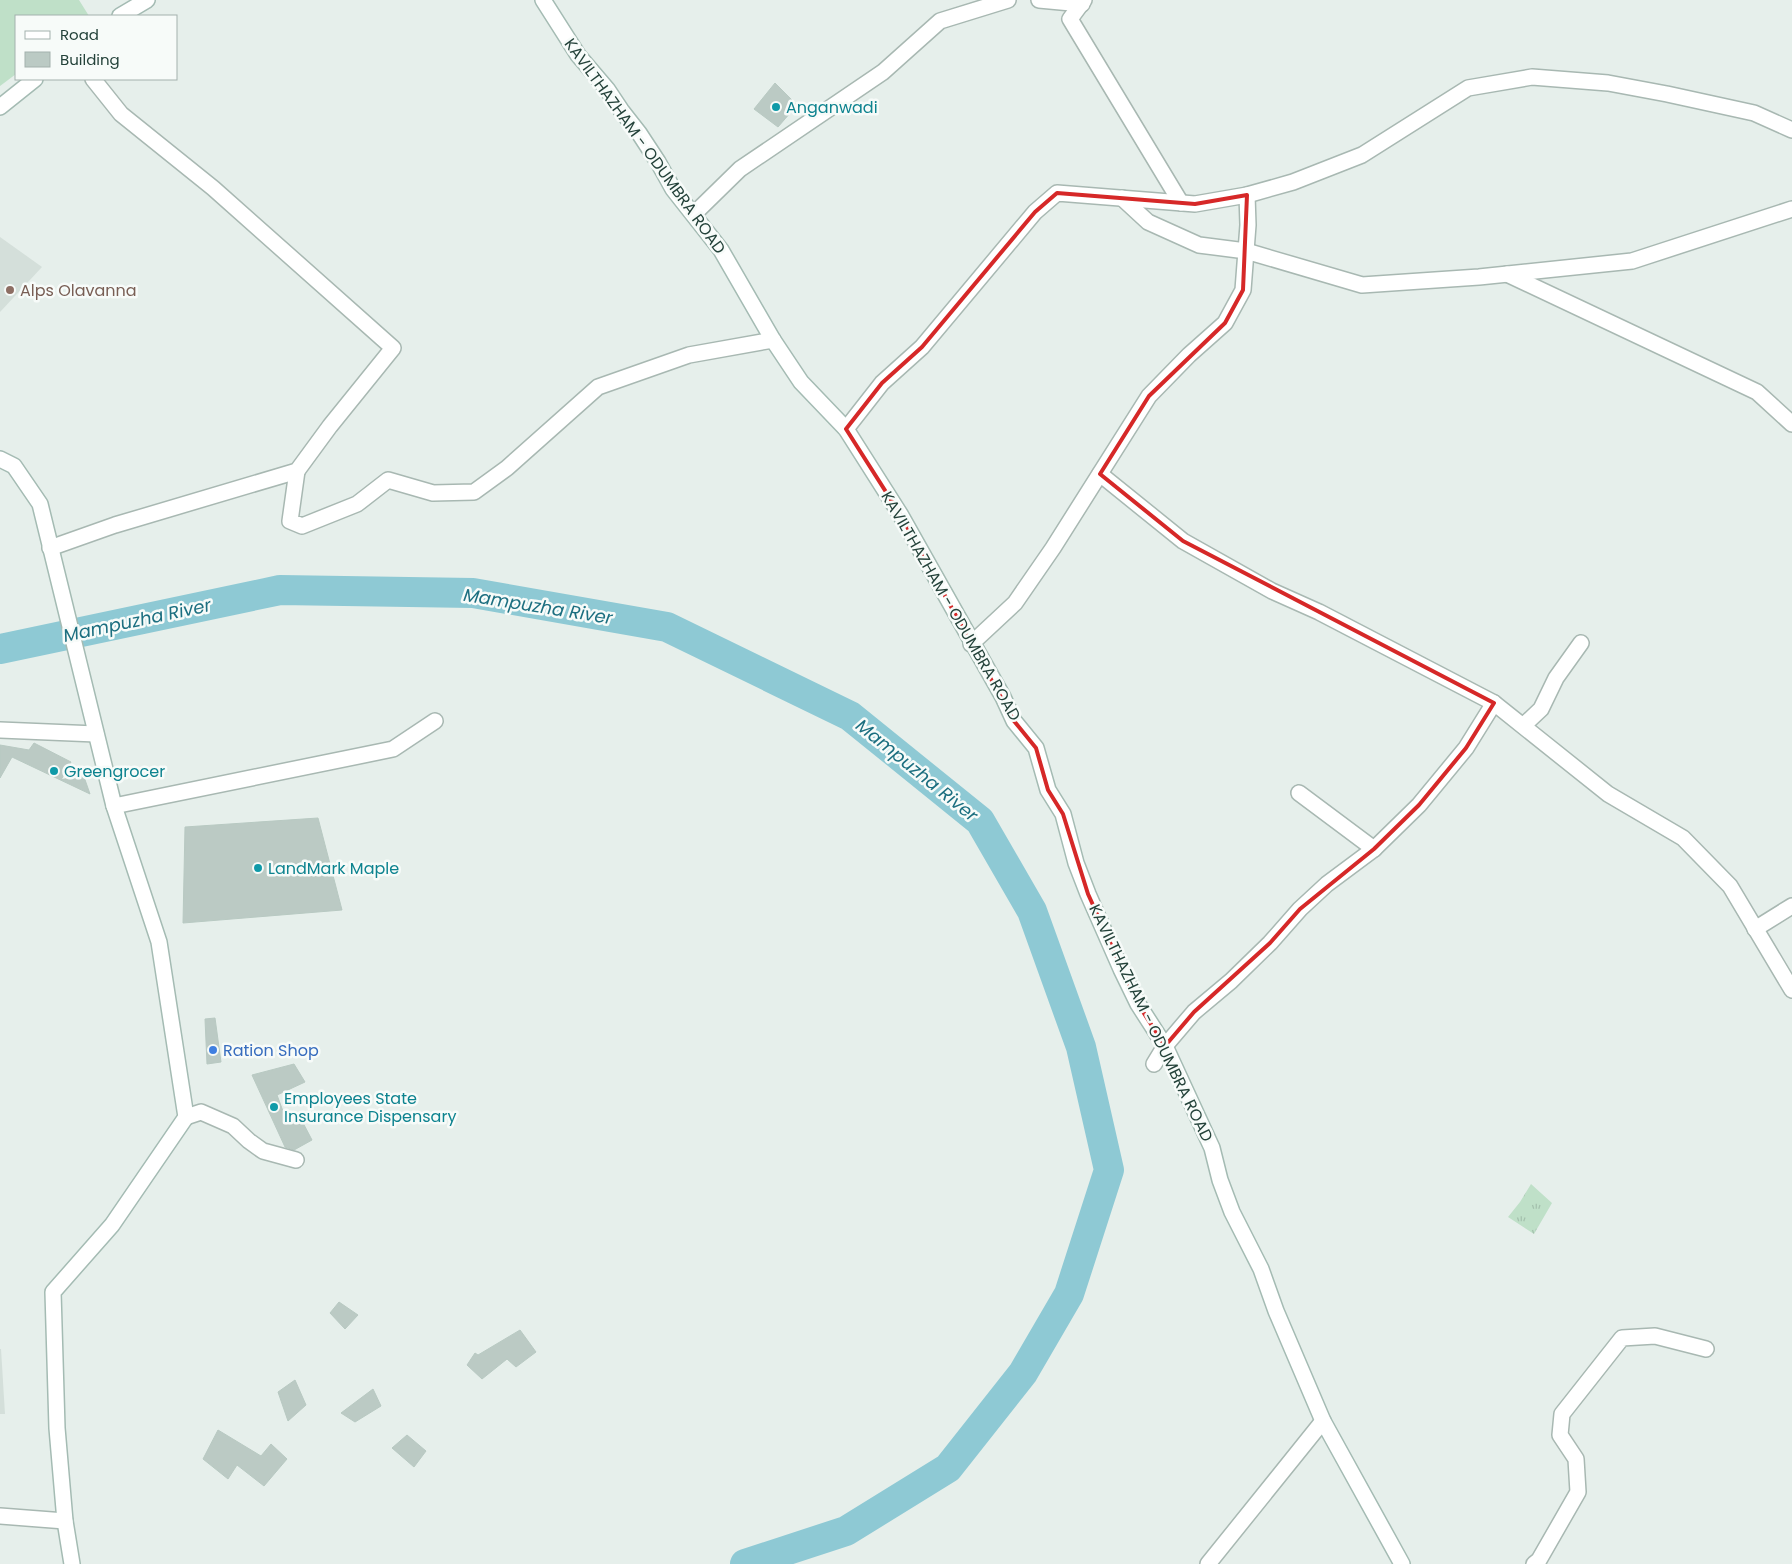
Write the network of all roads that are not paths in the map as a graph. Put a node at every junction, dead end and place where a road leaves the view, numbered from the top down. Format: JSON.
{"nodes":[{"id":1,"x":147,"y":0,"type":"edge"},
{"id":2,"x":543,"y":0,"type":"edge"},
{"id":3,"x":1008,"y":0,"type":"edge"},
{"id":4,"x":1039,"y":0,"type":"edge"},
{"id":5,"x":1083,"y":2,"type":"edge"},
{"id":6,"x":122,"y":15,"type":"edge"},
{"id":7,"x":34,"y":80,"type":"edge"},
{"id":8,"x":94,"y":80,"type":"edge"},
{"id":9,"x":0,"y":107,"type":"edge"},
{"id":10,"x":1792,"y":130,"type":"edge"},
{"id":11,"x":1247,"y":194,"type":"junction"},
{"id":12,"x":1122,"y":198,"type":"junction"},
{"id":13,"x":1181,"y":203,"type":"junction"},
{"id":14,"x":1792,"y":209,"type":"edge"},
{"id":15,"x":694,"y":214,"type":"junction"},
{"id":16,"x":1246,"y":251,"type":"junction"},
{"id":17,"x":1507,"y":274,"type":"junction"},
{"id":18,"x":773,"y":340,"type":"junction"},
{"id":19,"x":1792,"y":424,"type":"edge"},
{"id":20,"x":846,"y":429,"type":"junction"},
{"id":21,"x":0,"y":459,"type":"edge"},
{"id":22,"x":297,"y":471,"type":"junction"},
{"id":23,"x":1100,"y":474,"type":"junction"},
{"id":24,"x":50,"y":548,"type":"junction"},
{"id":25,"x":1581,"y":643,"type":"dead end"},
{"id":26,"x":971,"y":644,"type":"junction"},
{"id":27,"x":1494,"y":703,"type":"junction"},
{"id":28,"x":435,"y":721,"type":"dead end"},
{"id":29,"x":1524,"y":725,"type":"junction"},
{"id":30,"x":0,"y":730,"type":"edge"},
{"id":31,"x":96,"y":734,"type":"junction"},
{"id":32,"x":1299,"y":793,"type":"dead end"},
{"id":33,"x":114,"y":806,"type":"junction"},
{"id":34,"x":1374,"y":848,"type":"junction"},
{"id":35,"x":1792,"y":906,"type":"edge"},
{"id":36,"x":1755,"y":929,"type":"junction"},
{"id":37,"x":1792,"y":990,"type":"edge"},
{"id":38,"x":1166,"y":1046,"type":"junction"},
{"id":39,"x":1154,"y":1064,"type":"dead end"},
{"id":40,"x":186,"y":1117,"type":"junction"},
{"id":41,"x":296,"y":1160,"type":"dead end"},
{"id":42,"x":1706,"y":1349,"type":"dead end"},
{"id":43,"x":1323,"y":1421,"type":"junction"},
{"id":44,"x":0,"y":1516,"type":"edge"},
{"id":45,"x":66,"y":1521,"type":"junction"},
{"id":46,"x":72,"y":1564,"type":"edge"},
{"id":47,"x":1208,"y":1564,"type":"edge"},
{"id":48,"x":1402,"y":1564,"type":"edge"},
{"id":49,"x":1534,"y":1564,"type":"edge"}],
"edges":[{"from":1,"to":6,"type":"street"},
{"from":2,"to":15,"type":"street","name":"KAVILTHAZHAM - ODUMBRA ROAD"},
{"from":3,"to":15,"type":"street"},
{"from":4,"to":5,"type":"street"},
{"from":5,"to":13,"type":"street"},
{"from":7,"to":9,"type":"street"},
{"from":8,"to":22,"type":"street"},
{"from":10,"to":11,"type":"street"},
{"from":11,"to":13,"type":"street"},
{"from":11,"to":16,"type":"street"},
{"from":12,"to":13,"type":"street"},
{"from":12,"to":16,"type":"street"},
{"from":12,"to":20,"type":"street"},
{"from":14,"to":17,"type":"street"},
{"from":15,"to":18,"type":"street","name":"KAVILTHAZHAM - ODUMBRA ROAD"},
{"from":16,"to":17,"type":"street"},
{"from":16,"to":23,"type":"street"},
{"from":17,"to":19,"type":"street"},
{"from":18,"to":20,"type":"street","name":"KAVILTHAZHAM - ODUMBRA ROAD"},
{"from":18,"to":22,"type":"street"},
{"from":20,"to":26,"type":"street","name":"KAVILTHAZHAM - ODUMBRA ROAD"},
{"from":21,"to":24,"type":"street"},
{"from":22,"to":24,"type":"street"},
{"from":23,"to":26,"type":"street"},
{"from":23,"to":27,"type":"street"},
{"from":24,"to":31,"type":"street"},
{"from":25,"to":29,"type":"street"},
{"from":26,"to":38,"type":"street","name":"KAVILTHAZHAM - ODUMBRA ROAD"},
{"from":27,"to":29,"type":"street"},
{"from":27,"to":34,"type":"street"},
{"from":28,"to":33,"type":"street"},
{"from":29,"to":36,"type":"street"},
{"from":30,"to":31,"type":"street"},
{"from":31,"to":33,"type":"street"},
{"from":32,"to":34,"type":"street"},
{"from":33,"to":40,"type":"street"},
{"from":34,"to":38,"type":"street"},
{"from":35,"to":36,"type":"street"},
{"from":36,"to":37,"type":"street"},
{"from":38,"to":39,"type":"street"},
{"from":38,"to":43,"type":"street","name":"KAVILTHAZHAM - ODUMBRA ROAD"},
{"from":40,"to":41,"type":"street"},
{"from":40,"to":45,"type":"street"},
{"from":42,"to":49,"type":"street"},
{"from":43,"to":47,"type":"street"},
{"from":43,"to":48,"type":"street","name":"KAVILTHAZHAM - ODUMBRA ROAD"},
{"from":44,"to":45,"type":"street"},
{"from":45,"to":46,"type":"street"}]}
